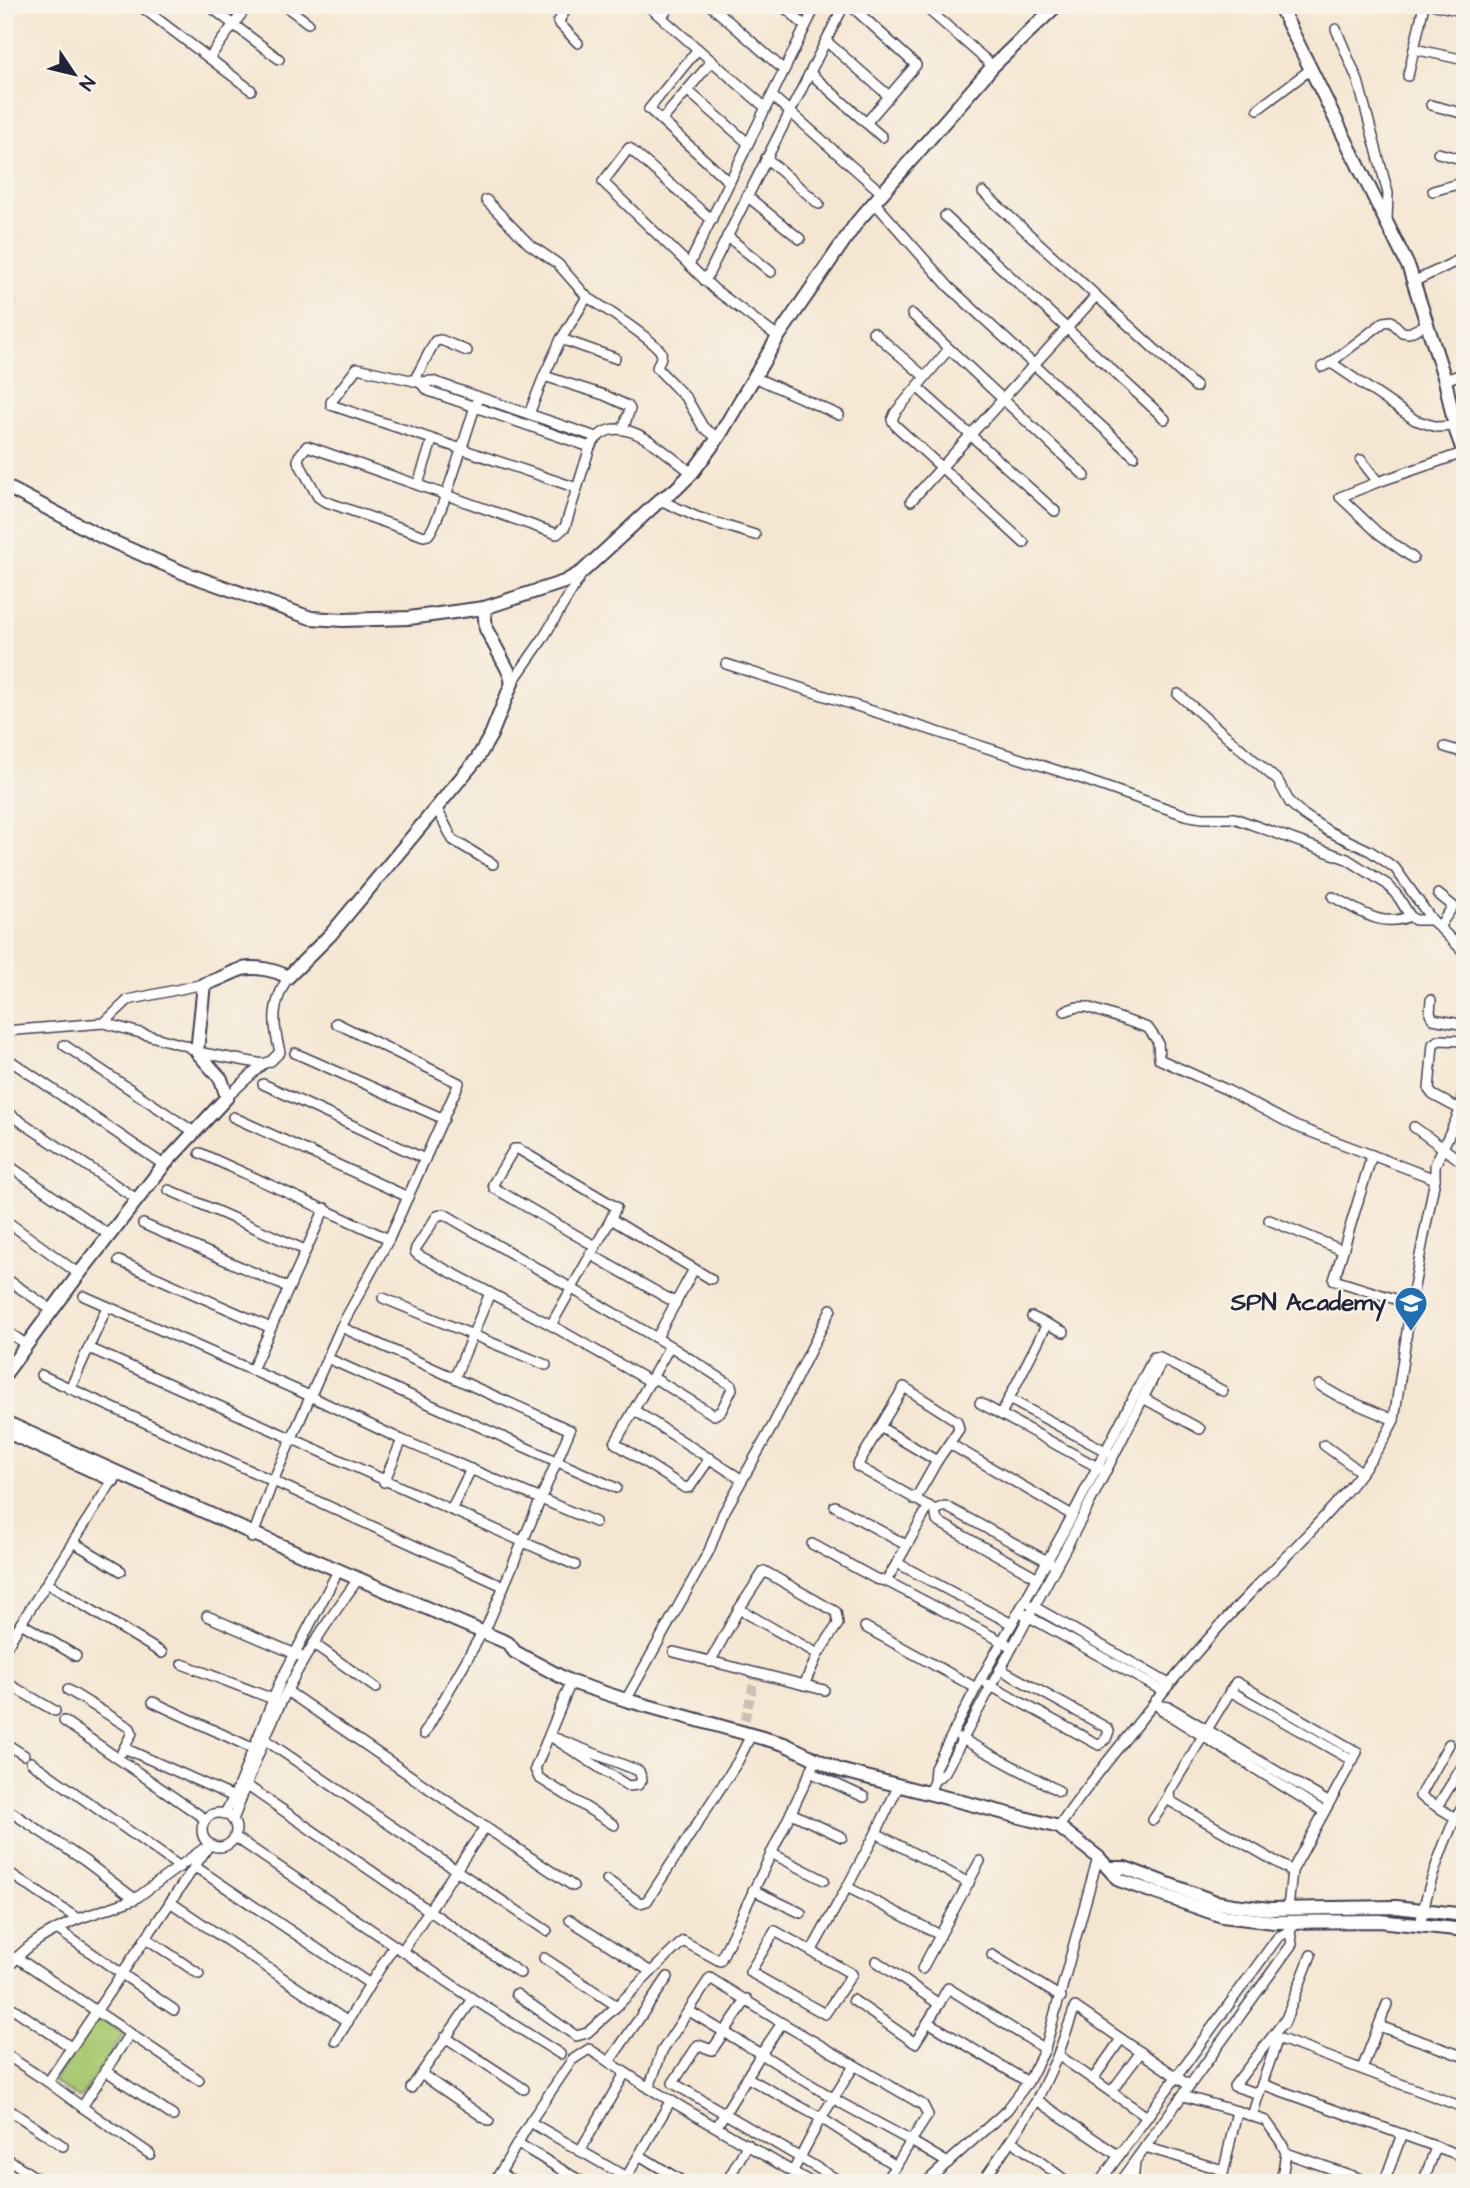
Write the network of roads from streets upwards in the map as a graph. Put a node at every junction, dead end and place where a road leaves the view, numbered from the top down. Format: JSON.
{"nodes":[{"id":1,"x":139,"y":5,"type":"edge"},
{"id":2,"x":208,"y":5,"type":"edge"},
{"id":3,"x":248,"y":5,"type":"edge"},
{"id":4,"x":284,"y":5,"type":"edge"},
{"id":5,"x":569,"y":5,"type":"edge"},
{"id":6,"x":648,"y":5,"type":"edge"},
{"id":7,"x":673,"y":5,"type":"edge"},
{"id":8,"x":710,"y":5,"type":"edge"},
{"id":9,"x":782,"y":5,"type":"edge"},
{"id":10,"x":816,"y":5,"type":"edge"},
{"id":11,"x":844,"y":5,"type":"edge"},
{"id":12,"x":850,"y":5,"type":"edge"},
{"id":13,"x":923,"y":5,"type":"edge"},
{"id":14,"x":1057,"y":5,"type":"edge"},
{"id":15,"x":1279,"y":5,"type":"edge"},
{"id":16,"x":1424,"y":5,"type":"edge"},
{"id":17,"x":1435,"y":5,"type":"edge"},
{"id":18,"x":1465,"y":12,"type":"edge"},
{"id":19,"x":661,"y":17,"type":"junction"},
{"id":20,"x":308,"y":23,"type":"dead end"},
{"id":21,"x":234,"y":25,"type":"junction"},
{"id":22,"x":805,"y":26,"type":"junction"},
{"id":23,"x":1336,"y":29,"type":"dead end"},
{"id":24,"x":827,"y":41,"type":"junction"},
{"id":25,"x":578,"y":43,"type":"dead end"},
{"id":26,"x":1414,"y":48,"type":"junction"},
{"id":27,"x":698,"y":49,"type":"junction"},
{"id":28,"x":209,"y":58,"type":"junction"},
{"id":29,"x":279,"y":58,"type":"dead end"},
{"id":30,"x":1465,"y":60,"type":"edge"},
{"id":31,"x":712,"y":61,"type":"junction"},
{"id":32,"x":993,"y":66,"type":"junction"},
{"id":33,"x":1311,"y":69,"type":"junction"},
{"id":34,"x":784,"y":70,"type":"junction"},
{"id":35,"x":810,"y":74,"type":"junction"},
{"id":36,"x":1408,"y":76,"type":"dead end"},
{"id":37,"x":251,"y":90,"type":"dead end"},
{"id":38,"x":687,"y":90,"type":"junction"},
{"id":39,"x":772,"y":96,"type":"junction"},
{"id":40,"x":889,"y":96,"type":"junction"},
{"id":41,"x":1431,"y":105,"type":"dead end"},
{"id":42,"x":766,"y":108,"type":"junction"},
{"id":43,"x":1258,"y":109,"type":"dead end"},
{"id":44,"x":790,"y":113,"type":"junction"},
{"id":45,"x":1465,"y":114,"type":"edge"},
{"id":46,"x":662,"y":120,"type":"junction"},
{"id":47,"x":866,"y":122,"type":"junction"},
{"id":48,"x":882,"y":136,"type":"dead end"},
{"id":49,"x":748,"y":144,"type":"junction"},
{"id":50,"x":1438,"y":153,"type":"dead end"},
{"id":51,"x":766,"y":158,"type":"junction"},
{"id":52,"x":1465,"y":160,"type":"edge"},
{"id":53,"x":729,"y":182,"type":"junction"},
{"id":54,"x":1465,"y":182,"type":"edge"},
{"id":55,"x":1433,"y":191,"type":"dead end"},
{"id":56,"x":983,"y":192,"type":"dead end"},
{"id":57,"x":747,"y":196,"type":"junction"},
{"id":58,"x":878,"y":198,"type":"junction"},
{"id":59,"x":486,"y":200,"type":"dead end"},
{"id":60,"x":819,"y":204,"type":"dead end"},
{"id":61,"x":945,"y":216,"type":"dead end"},
{"id":62,"x":712,"y":220,"type":"junction"},
{"id":63,"x":1387,"y":224,"type":"junction"},
{"id":64,"x":727,"y":236,"type":"junction"},
{"id":65,"x":800,"y":239,"type":"dead end"},
{"id":66,"x":1465,"y":257,"type":"edge"},
{"id":67,"x":689,"y":265,"type":"junction"},
{"id":68,"x":771,"y":272,"type":"dead end"},
{"id":69,"x":705,"y":281,"type":"junction"},
{"id":70,"x":1413,"y":282,"type":"junction"},
{"id":71,"x":587,"y":296,"type":"junction"},
{"id":72,"x":1096,"y":296,"type":"junction"},
{"id":73,"x":912,"y":314,"type":"dead end"},
{"id":74,"x":1427,"y":324,"type":"junction"},
{"id":75,"x":1065,"y":328,"type":"junction"},
{"id":76,"x":873,"y":332,"type":"dead end"},
{"id":77,"x":778,"y":337,"type":"junction"},
{"id":78,"x":561,"y":340,"type":"junction"},
{"id":79,"x":949,"y":349,"type":"junction"},
{"id":80,"x":467,"y":351,"type":"dead end"},
{"id":81,"x":615,"y":358,"type":"dead end"},
{"id":82,"x":1033,"y":364,"type":"junction"},
{"id":83,"x":1465,"y":373,"type":"edge"},
{"id":84,"x":544,"y":376,"type":"junction"},
{"id":85,"x":754,"y":377,"type":"junction"},
{"id":86,"x":925,"y":377,"type":"junction"},
{"id":87,"x":1445,"y":380,"type":"junction"},
{"id":88,"x":417,"y":382,"type":"junction"},
{"id":89,"x":917,"y":387,"type":"junction"},
{"id":90,"x":1196,"y":387,"type":"dead end"},
{"id":91,"x":478,"y":397,"type":"junction"},
{"id":92,"x":1002,"y":400,"type":"junction"},
{"id":93,"x":475,"y":407,"type":"junction"},
{"id":94,"x":529,"y":414,"type":"junction"},
{"id":95,"x":839,"y":415,"type":"dead end"},
{"id":96,"x":1165,"y":419,"type":"dead end"},
{"id":97,"x":1454,"y":426,"type":"junction"},
{"id":98,"x":623,"y":429,"type":"junction"},
{"id":99,"x":970,"y":435,"type":"junction"},
{"id":100,"x":596,"y":437,"type":"junction"},
{"id":101,"x":718,"y":438,"type":"junction"},
{"id":102,"x":432,"y":441,"type":"junction"},
{"id":103,"x":590,"y":447,"type":"junction"},
{"id":104,"x":460,"y":450,"type":"junction"},
{"id":105,"x":1464,"y":454,"type":"edge"},
{"id":106,"x":1134,"y":456,"type":"dead end"},
{"id":107,"x":1361,"y":460,"type":"dead end"},
{"id":108,"x":941,"y":467,"type":"junction"},
{"id":109,"x":690,"y":476,"type":"junction"},
{"id":110,"x":1085,"y":476,"type":"dead end"},
{"id":111,"x":1378,"y":482,"type":"junction"},
{"id":112,"x":418,"y":484,"type":"junction"},
{"id":113,"x":5,"y":486,"type":"edge"},
{"id":114,"x":577,"y":488,"type":"junction"},
{"id":115,"x":445,"y":494,"type":"junction"},
{"id":116,"x":660,"y":500,"type":"junction"},
{"id":117,"x":911,"y":501,"type":"dead end"},
{"id":118,"x":1055,"y":511,"type":"dead end"},
{"id":119,"x":755,"y":534,"type":"dead end"},
{"id":120,"x":1024,"y":543,"type":"dead end"},
{"id":121,"x":1413,"y":558,"type":"dead end"},
{"id":122,"x":584,"y":570,"type":"junction"},
{"id":123,"x":484,"y":608,"type":"junction"},
{"id":124,"x":726,"y":664,"type":"dead end"},
{"id":125,"x":512,"y":683,"type":"junction"},
{"id":126,"x":1178,"y":694,"type":"dead end"},
{"id":127,"x":1446,"y":747,"type":"dead end"},
{"id":128,"x":1465,"y":753,"type":"edge"},
{"id":129,"x":436,"y":807,"type":"junction"},
{"id":130,"x":493,"y":864,"type":"dead end"},
{"id":131,"x":1438,"y":894,"type":"dead end"},
{"id":132,"x":1333,"y":897,"type":"dead end"},
{"id":133,"x":1412,"y":918,"type":"junction"},
{"id":134,"x":1432,"y":923,"type":"junction"},
{"id":135,"x":1465,"y":953,"type":"edge"},
{"id":136,"x":288,"y":977,"type":"junction"},
{"id":137,"x":204,"y":984,"type":"junction"},
{"id":138,"x":1431,"y":1000,"type":"dead end"},
{"id":139,"x":1065,"y":1012,"type":"dead end"},
{"id":140,"x":104,"y":1023,"type":"junction"},
{"id":141,"x":336,"y":1023,"type":"dead end"},
{"id":142,"x":1465,"y":1025,"type":"edge"},
{"id":143,"x":5,"y":1031,"type":"edge"},
{"id":144,"x":1465,"y":1041,"type":"edge"},
{"id":145,"x":64,"y":1045,"type":"dead end"},
{"id":146,"x":197,"y":1052,"type":"junction"},
{"id":147,"x":295,"y":1053,"type":"dead end"},
{"id":148,"x":5,"y":1057,"type":"edge"},
{"id":149,"x":263,"y":1064,"type":"junction"},
{"id":150,"x":1465,"y":1079,"type":"edge"},
{"id":151,"x":262,"y":1084,"type":"dead end"},
{"id":152,"x":227,"y":1097,"type":"junction"},
{"id":153,"x":5,"y":1111,"type":"edge"},
{"id":154,"x":1463,"y":1111,"type":"edge"},
{"id":155,"x":233,"y":1117,"type":"dead end"},
{"id":156,"x":444,"y":1119,"type":"junction"},
{"id":157,"x":1413,"y":1128,"type":"dead end"},
{"id":158,"x":194,"y":1132,"type":"junction"},
{"id":159,"x":1442,"y":1151,"type":"junction"},
{"id":160,"x":200,"y":1153,"type":"dead end"},
{"id":161,"x":1372,"y":1155,"type":"junction"},
{"id":162,"x":425,"y":1159,"type":"junction"},
{"id":163,"x":5,"y":1163,"type":"edge"},
{"id":164,"x":1465,"y":1164,"type":"edge"},
{"id":165,"x":164,"y":1165,"type":"junction"},
{"id":166,"x":1435,"y":1179,"type":"junction"},
{"id":167,"x":169,"y":1190,"type":"dead end"},
{"id":168,"x":408,"y":1197,"type":"junction"},
{"id":169,"x":138,"y":1200,"type":"junction"},
{"id":170,"x":325,"y":1208,"type":"junction"},
{"id":171,"x":611,"y":1219,"type":"junction"},
{"id":172,"x":5,"y":1220,"type":"edge"},
{"id":173,"x":1269,"y":1220,"type":"dead end"},
{"id":174,"x":143,"y":1224,"type":"dead end"},
{"id":175,"x":110,"y":1235,"type":"junction"},
{"id":176,"x":389,"y":1239,"type":"junction"},
{"id":177,"x":305,"y":1250,"type":"junction"},
{"id":178,"x":593,"y":1250,"type":"junction"},
{"id":179,"x":1342,"y":1250,"type":"junction"},
{"id":180,"x":119,"y":1261,"type":"dead end"},
{"id":181,"x":694,"y":1269,"type":"junction"},
{"id":182,"x":79,"y":1274,"type":"junction"},
{"id":183,"x":5,"y":1278,"type":"edge"},
{"id":184,"x":711,"y":1279,"type":"dead end"},
{"id":185,"x":572,"y":1287,"type":"junction"},
{"id":186,"x":289,"y":1288,"type":"junction"},
{"id":187,"x":490,"y":1293,"type":"junction"},
{"id":188,"x":84,"y":1296,"type":"dead end"},
{"id":189,"x":383,"y":1298,"type":"dead end"},
{"id":190,"x":676,"y":1303,"type":"junction"},
{"id":191,"x":1411,"y":1304,"type":"junction"},
{"id":192,"x":107,"y":1307,"type":"junction"},
{"id":193,"x":831,"y":1309,"type":"dead end"},
{"id":194,"x":52,"y":1310,"type":"junction"},
{"id":195,"x":1032,"y":1317,"type":"dead end"},
{"id":196,"x":1046,"y":1324,"type":"junction"},
{"id":197,"x":551,"y":1325,"type":"junction"},
{"id":198,"x":341,"y":1326,"type":"junction"},
{"id":199,"x":271,"y":1328,"type":"junction"},
{"id":200,"x":5,"y":1330,"type":"edge"},
{"id":201,"x":1064,"y":1332,"type":"dead end"},
{"id":202,"x":472,"y":1335,"type":"junction"},
{"id":203,"x":657,"y":1337,"type":"junction"},
{"id":204,"x":27,"y":1345,"type":"junction"},
{"id":205,"x":670,"y":1346,"type":"junction"},
{"id":206,"x":89,"y":1348,"type":"junction"},
{"id":207,"x":327,"y":1358,"type":"junction"},
{"id":208,"x":1162,"y":1359,"type":"junction"},
{"id":209,"x":546,"y":1365,"type":"dead end"},
{"id":210,"x":252,"y":1370,"type":"junction"},
{"id":211,"x":5,"y":1374,"type":"edge"},
{"id":212,"x":41,"y":1376,"type":"dead end"},
{"id":213,"x":455,"y":1377,"type":"junction"},
{"id":214,"x":652,"y":1380,"type":"junction"},
{"id":215,"x":1319,"y":1385,"type":"dead end"},
{"id":216,"x":70,"y":1389,"type":"junction"},
{"id":217,"x":1223,"y":1391,"type":"dead end"},
{"id":218,"x":310,"y":1396,"type":"junction"},
{"id":219,"x":1143,"y":1398,"type":"junction"},
{"id":220,"x":1009,"y":1399,"type":"junction"},
{"id":221,"x":980,"y":1403,"type":"dead end"},
{"id":222,"x":635,"y":1410,"type":"junction"},
{"id":223,"x":1001,"y":1414,"type":"junction"},
{"id":224,"x":1394,"y":1420,"type":"junction"},
{"id":225,"x":5,"y":1422,"type":"edge"},
{"id":226,"x":880,"y":1427,"type":"junction"},
{"id":227,"x":1200,"y":1429,"type":"dead end"},
{"id":228,"x":5,"y":1432,"type":"edge"},
{"id":229,"x":291,"y":1438,"type":"junction"},
{"id":230,"x":402,"y":1440,"type":"junction"},
{"id":231,"x":950,"y":1444,"type":"junction"},
{"id":232,"x":1324,"y":1445,"type":"dead end"},
{"id":233,"x":1110,"y":1453,"type":"junction"},
{"id":234,"x":710,"y":1458,"type":"junction"},
{"id":235,"x":937,"y":1461,"type":"junction"},
{"id":236,"x":556,"y":1462,"type":"junction"},
{"id":237,"x":471,"y":1469,"type":"junction"},
{"id":238,"x":1101,"y":1469,"type":"junction"},
{"id":239,"x":1361,"y":1472,"type":"junction"},
{"id":240,"x":741,"y":1479,"type":"junction"},
{"id":241,"x":113,"y":1480,"type":"junction"},
{"id":242,"x":273,"y":1481,"type":"junction"},
{"id":243,"x":384,"y":1482,"type":"junction"},
{"id":244,"x":616,"y":1488,"type":"dead end"},
{"id":245,"x":541,"y":1499,"type":"junction"},
{"id":246,"x":915,"y":1500,"type":"junction"},
{"id":247,"x":835,"y":1506,"type":"dead end"},
{"id":248,"x":932,"y":1508,"type":"junction"},
{"id":249,"x":451,"y":1510,"type":"junction"},
{"id":250,"x":1072,"y":1516,"type":"junction"},
{"id":251,"x":595,"y":1522,"type":"dead end"},
{"id":252,"x":253,"y":1536,"type":"junction"},
{"id":253,"x":73,"y":1542,"type":"junction"},
{"id":254,"x":523,"y":1543,"type":"junction"},
{"id":255,"x":812,"y":1544,"type":"dead end"},
{"id":256,"x":906,"y":1545,"type":"junction"},
{"id":257,"x":897,"y":1563,"type":"junction"},
{"id":258,"x":1052,"y":1564,"type":"junction"},
{"id":259,"x":575,"y":1566,"type":"dead end"},
{"id":260,"x":121,"y":1571,"type":"dead end"},
{"id":261,"x":337,"y":1573,"type":"junction"},
{"id":262,"x":1038,"y":1578,"type":"junction"},
{"id":263,"x":357,"y":1581,"type":"junction"},
{"id":264,"x":886,"y":1581,"type":"junction"},
{"id":265,"x":47,"y":1583,"type":"junction"},
{"id":266,"x":503,"y":1586,"type":"junction"},
{"id":267,"x":1025,"y":1601,"type":"junction"},
{"id":268,"x":1034,"y":1607,"type":"junction"},
{"id":269,"x":739,"y":1609,"type":"junction"},
{"id":270,"x":1019,"y":1612,"type":"junction"},
{"id":271,"x":207,"y":1616,"type":"dead end"},
{"id":272,"x":1029,"y":1617,"type":"junction"},
{"id":273,"x":21,"y":1623,"type":"junction"},
{"id":274,"x":1012,"y":1624,"type":"junction"},
{"id":275,"x":865,"y":1627,"type":"dead end"},
{"id":276,"x":482,"y":1635,"type":"junction"},
{"id":277,"x":1003,"y":1641,"type":"junction"},
{"id":278,"x":314,"y":1644,"type":"junction"},
{"id":279,"x":1013,"y":1646,"type":"junction"},
{"id":280,"x":5,"y":1649,"type":"edge"},
{"id":281,"x":162,"y":1653,"type":"dead end"},
{"id":282,"x":295,"y":1653,"type":"junction"},
{"id":283,"x":674,"y":1653,"type":"dead end"},
{"id":284,"x":818,"y":1654,"type":"junction"},
{"id":285,"x":76,"y":1656,"type":"dead end"},
{"id":286,"x":305,"y":1658,"type":"junction"},
{"id":287,"x":710,"y":1662,"type":"junction"},
{"id":288,"x":182,"y":1664,"type":"dead end"},
{"id":289,"x":1000,"y":1669,"type":"junction"},
{"id":290,"x":5,"y":1682,"type":"edge"},
{"id":291,"x":571,"y":1682,"type":"junction"},
{"id":292,"x":978,"y":1684,"type":"junction"},
{"id":293,"x":804,"y":1685,"type":"junction"},
{"id":294,"x":990,"y":1686,"type":"junction"},
{"id":295,"x":376,"y":1688,"type":"dead end"},
{"id":296,"x":1166,"y":1688,"type":"junction"},
{"id":297,"x":68,"y":1690,"type":"dead end"},
{"id":298,"x":287,"y":1690,"type":"junction"},
{"id":299,"x":824,"y":1690,"type":"dead end"},
{"id":300,"x":273,"y":1699,"type":"junction"},
{"id":301,"x":626,"y":1700,"type":"junction"},
{"id":302,"x":153,"y":1702,"type":"dead end"},
{"id":303,"x":1158,"y":1703,"type":"junction"},
{"id":304,"x":55,"y":1711,"type":"dead end"},
{"id":305,"x":64,"y":1721,"type":"dead end"},
{"id":306,"x":953,"y":1733,"type":"junction"},
{"id":307,"x":424,"y":1734,"type":"dead end"},
{"id":308,"x":1206,"y":1734,"type":"junction"},
{"id":309,"x":751,"y":1735,"type":"junction"},
{"id":310,"x":550,"y":1736,"type":"junction"},
{"id":311,"x":264,"y":1739,"type":"junction"},
{"id":312,"x":962,"y":1739,"type":"junction"},
{"id":313,"x":5,"y":1744,"type":"edge"},
{"id":314,"x":1450,"y":1744,"type":"dead end"},
{"id":315,"x":124,"y":1748,"type":"junction"},
{"id":316,"x":252,"y":1748,"type":"junction"},
{"id":317,"x":118,"y":1758,"type":"junction"},
{"id":318,"x":1465,"y":1762,"type":"edge"},
{"id":319,"x":813,"y":1766,"type":"junction"},
{"id":320,"x":247,"y":1785,"type":"junction"},
{"id":321,"x":899,"y":1785,"type":"junction"},
{"id":322,"x":931,"y":1787,"type":"junction"},
{"id":323,"x":1059,"y":1791,"type":"dead end"},
{"id":324,"x":234,"y":1797,"type":"junction"},
{"id":325,"x":864,"y":1797,"type":"dead end"},
{"id":326,"x":1168,"y":1797,"type":"junction"},
{"id":327,"x":1465,"y":1801,"type":"edge"},
{"id":328,"x":1326,"y":1806,"type":"junction"},
{"id":329,"x":1437,"y":1807,"type":"junction"},
{"id":330,"x":5,"y":1808,"type":"edge"},
{"id":331,"x":791,"y":1812,"type":"junction"},
{"id":332,"x":225,"y":1813,"type":"junction"},
{"id":333,"x":1454,"y":1818,"type":"junction"},
{"id":334,"x":205,"y":1819,"type":"junction"},
{"id":335,"x":233,"y":1820,"type":"junction"},
{"id":336,"x":1153,"y":1820,"type":"dead end"},
{"id":337,"x":1465,"y":1824,"type":"edge"},
{"id":338,"x":614,"y":1825,"type":"dead end"},
{"id":339,"x":485,"y":1827,"type":"junction"},
{"id":340,"x":1059,"y":1827,"type":"junction"},
{"id":341,"x":876,"y":1833,"type":"junction"},
{"id":342,"x":235,"y":1837,"type":"junction"},
{"id":343,"x":842,"y":1837,"type":"dead end"},
{"id":344,"x":210,"y":1844,"type":"junction"},
{"id":345,"x":771,"y":1853,"type":"junction"},
{"id":346,"x":1098,"y":1857,"type":"junction"},
{"id":347,"x":980,"y":1861,"type":"dead end"},
{"id":348,"x":194,"y":1866,"type":"junction"},
{"id":349,"x":180,"y":1867,"type":"junction"},
{"id":350,"x":1109,"y":1868,"type":"junction"},
{"id":351,"x":5,"y":1870,"type":"edge"},
{"id":352,"x":456,"y":1870,"type":"junction"},
{"id":353,"x":1292,"y":1871,"type":"junction"},
{"id":354,"x":607,"y":1880,"type":"dead end"},
{"id":355,"x":824,"y":1880,"type":"dead end"},
{"id":356,"x":969,"y":1883,"type":"junction"},
{"id":357,"x":573,"y":1886,"type":"dead end"},
{"id":358,"x":847,"y":1887,"type":"junction"},
{"id":359,"x":753,"y":1890,"type":"junction"},
{"id":360,"x":135,"y":1899,"type":"junction"},
{"id":361,"x":170,"y":1902,"type":"junction"},
{"id":362,"x":1288,"y":1908,"type":"junction"},
{"id":363,"x":428,"y":1910,"type":"junction"},
{"id":364,"x":1423,"y":1910,"type":"junction"},
{"id":365,"x":802,"y":1913,"type":"dead end"},
{"id":366,"x":1465,"y":1915,"type":"edge"},
{"id":367,"x":79,"y":1919,"type":"junction"},
{"id":368,"x":570,"y":1920,"type":"dead end"},
{"id":369,"x":1420,"y":1925,"type":"junction"},
{"id":370,"x":1293,"y":1926,"type":"junction"},
{"id":371,"x":57,"y":1929,"type":"junction"},
{"id":372,"x":1465,"y":1930,"type":"edge"},
{"id":373,"x":547,"y":1931,"type":"dead end"},
{"id":374,"x":940,"y":1935,"type":"junction"},
{"id":375,"x":146,"y":1938,"type":"junction"},
{"id":376,"x":398,"y":1949,"type":"junction"},
{"id":377,"x":812,"y":1950,"type":"junction"},
{"id":378,"x":992,"y":1955,"type":"dead end"},
{"id":379,"x":1311,"y":1955,"type":"dead end"},
{"id":380,"x":16,"y":1957,"type":"junction"},
{"id":381,"x":544,"y":1958,"type":"dead end"},
{"id":382,"x":876,"y":1961,"type":"dead end"},
{"id":383,"x":922,"y":1969,"type":"dead end"},
{"id":384,"x":5,"y":1972,"type":"edge"},
{"id":385,"x":651,"y":1972,"type":"junction"},
{"id":386,"x":520,"y":1973,"type":"dead end"},
{"id":387,"x":121,"y":1974,"type":"junction"},
{"id":388,"x":199,"y":1974,"type":"dead end"},
{"id":389,"x":667,"y":1977,"type":"dead end"},
{"id":390,"x":370,"y":1984,"type":"junction"},
{"id":391,"x":516,"y":1994,"type":"dead end"},
{"id":392,"x":1061,"y":1997,"type":"junction"},
{"id":393,"x":473,"y":1999,"type":"junction"},
{"id":394,"x":747,"y":1999,"type":"junction"},
{"id":395,"x":853,"y":2000,"type":"dead end"},
{"id":396,"x":5,"y":2003,"type":"edge"},
{"id":397,"x":939,"y":2004,"type":"junction"},
{"id":398,"x":1387,"y":2004,"type":"dead end"},
{"id":399,"x":617,"y":2006,"type":"junction"},
{"id":400,"x":174,"y":2010,"type":"dead end"},
{"id":401,"x":96,"y":2011,"type":"junction"},
{"id":402,"x":689,"y":2011,"type":"junction"},
{"id":403,"x":1285,"y":2020,"type":"junction"},
{"id":404,"x":348,"y":2022,"type":"junction"},
{"id":405,"x":928,"y":2022,"type":"junction"},
{"id":406,"x":782,"y":2023,"type":"junction"},
{"id":407,"x":1378,"y":2026,"type":"junction"},
{"id":408,"x":723,"y":2031,"type":"junction"},
{"id":409,"x":130,"y":2034,"type":"junction"},
{"id":410,"x":445,"y":2037,"type":"junction"},
{"id":411,"x":1278,"y":2038,"type":"junction"},
{"id":412,"x":1121,"y":2039,"type":"junction"},
{"id":413,"x":336,"y":2041,"type":"dead end"},
{"id":414,"x":71,"y":2047,"type":"junction"},
{"id":415,"x":1045,"y":2049,"type":"junction"},
{"id":416,"x":1141,"y":2053,"type":"junction"},
{"id":417,"x":5,"y":2054,"type":"edge"},
{"id":418,"x":560,"y":2054,"type":"dead end"},
{"id":419,"x":761,"y":2054,"type":"junction"},
{"id":420,"x":1058,"y":2055,"type":"junction"},
{"id":421,"x":1465,"y":2057,"type":"edge"},
{"id":422,"x":609,"y":2062,"type":"junction"},
{"id":423,"x":854,"y":2066,"type":"junction"},
{"id":424,"x":1362,"y":2069,"type":"junction"},
{"id":425,"x":105,"y":2070,"type":"junction"},
{"id":426,"x":625,"y":2073,"type":"junction"},
{"id":427,"x":421,"y":2074,"type":"junction"},
{"id":428,"x":748,"y":2078,"type":"junction"},
{"id":429,"x":1177,"y":2078,"type":"junction"},
{"id":430,"x":1093,"y":2079,"type":"junction"},
{"id":431,"x":199,"y":2080,"type":"dead end"},
{"id":432,"x":48,"y":2082,"type":"junction"},
{"id":433,"x":1028,"y":2082,"type":"junction"},
{"id":434,"x":673,"y":2083,"type":"junction"},
{"id":435,"x":1190,"y":2086,"type":"junction"},
{"id":436,"x":411,"y":2088,"type":"dead end"},
{"id":437,"x":649,"y":2088,"type":"junction"},
{"id":438,"x":1260,"y":2089,"type":"junction"},
{"id":439,"x":524,"y":2090,"type":"dead end"},
{"id":440,"x":1111,"y":2092,"type":"junction"},
{"id":441,"x":1184,"y":2096,"type":"junction"},
{"id":442,"x":669,"y":2099,"type":"junction"},
{"id":443,"x":834,"y":2099,"type":"junction"},
{"id":444,"x":1037,"y":2100,"type":"junction"},
{"id":445,"x":5,"y":2107,"type":"edge"},
{"id":446,"x":82,"y":2107,"type":"junction"},
{"id":447,"x":1465,"y":2108,"type":"edge"},
{"id":448,"x":1237,"y":2111,"type":"junction"},
{"id":449,"x":726,"y":2114,"type":"junction"},
{"id":450,"x":173,"y":2116,"type":"dead end"},
{"id":451,"x":1252,"y":2116,"type":"junction"},
{"id":452,"x":1147,"y":2117,"type":"junction"},
{"id":453,"x":821,"y":2118,"type":"junction"},
{"id":454,"x":489,"y":2121,"type":"dead end"},
{"id":455,"x":530,"y":2122,"type":"junction"},
{"id":456,"x":718,"y":2126,"type":"junction"},
{"id":457,"x":1402,"y":2134,"type":"junction"},
{"id":458,"x":1011,"y":2140,"type":"junction"},
{"id":459,"x":911,"y":2141,"type":"junction"},
{"id":460,"x":517,"y":2143,"type":"junction"},
{"id":461,"x":748,"y":2144,"type":"junction"},
{"id":462,"x":63,"y":2146,"type":"dead end"},
{"id":463,"x":1145,"y":2147,"type":"junction"},
{"id":464,"x":1436,"y":2147,"type":"junction"},
{"id":465,"x":580,"y":2151,"type":"junction"},
{"id":466,"x":1286,"y":2153,"type":"junction"},
{"id":467,"x":150,"y":2154,"type":"dead end"},
{"id":468,"x":639,"y":2155,"type":"junction"},
{"id":469,"x":1119,"y":2156,"type":"junction"},
{"id":470,"x":5,"y":2157,"type":"edge"},
{"id":471,"x":1465,"y":2157,"type":"edge"},
{"id":472,"x":800,"y":2159,"type":"junction"},
{"id":473,"x":1135,"y":2161,"type":"junction"},
{"id":474,"x":948,"y":2163,"type":"junction"},
{"id":475,"x":896,"y":2166,"type":"junction"},
{"id":476,"x":1111,"y":2166,"type":"junction"},
{"id":477,"x":1223,"y":2170,"type":"junction"},
{"id":478,"x":793,"y":2171,"type":"junction"},
{"id":479,"x":500,"y":2173,"type":"junction"},
{"id":480,"x":1057,"y":2179,"type":"edge"},
{"id":481,"x":1121,"y":2179,"type":"edge"},
{"id":482,"x":39,"y":2180,"type":"dead end"},
{"id":483,"x":625,"y":2180,"type":"edge"},
{"id":484,"x":984,"y":2182,"type":"edge"},
{"id":485,"x":494,"y":2183,"type":"edge"},
{"id":486,"x":515,"y":2183,"type":"edge"},
{"id":487,"x":584,"y":2183,"type":"edge"},
{"id":488,"x":685,"y":2183,"type":"edge"},
{"id":489,"x":726,"y":2183,"type":"edge"},
{"id":490,"x":812,"y":2183,"type":"edge"},
{"id":491,"x":843,"y":2183,"type":"edge"},
{"id":492,"x":883,"y":2183,"type":"edge"},
{"id":493,"x":925,"y":2183,"type":"edge"},
{"id":494,"x":1069,"y":2183,"type":"edge"},
{"id":495,"x":1099,"y":2183,"type":"edge"},
{"id":496,"x":1133,"y":2183,"type":"edge"},
{"id":497,"x":1221,"y":2183,"type":"edge"},
{"id":498,"x":1281,"y":2183,"type":"edge"},
{"id":499,"x":1373,"y":2183,"type":"edge"},
{"id":500,"x":1384,"y":2183,"type":"edge"},
{"id":501,"x":1423,"y":2183,"type":"edge"}],
"edges":[{"from":1,"to":28,"type":"street"},
{"from":2,"to":21,"type":"street"},
{"from":3,"to":21,"type":"street"},
{"from":4,"to":20,"type":"street"},
{"from":5,"to":25,"type":"street"},
{"from":6,"to":19,"type":"street"},
{"from":7,"to":19,"type":"street"},
{"from":8,"to":34,"type":"street"},
{"from":9,"to":22,"type":"street"},
{"from":10,"to":22,"type":"street"},
{"from":11,"to":24,"type":"street"},
{"from":12,"to":40,"type":"street"},
{"from":13,"to":32,"type":"street"},
{"from":14,"to":32,"type":"street"},
{"from":15,"to":33,"type":"street"},
{"from":16,"to":26,"type":"street"},
{"from":17,"to":18,"type":"street"},
{"from":19,"to":27,"type":"street"},
{"from":21,"to":28,"type":"street"},
{"from":21,"to":29,"type":"street"},
{"from":22,"to":34,"type":"street"},
{"from":23,"to":63,"type":"street"},
{"from":24,"to":35,"type":"street"},
{"from":24,"to":40,"type":"street"},
{"from":26,"to":30,"type":"street"},
{"from":26,"to":36,"type":"street"},
{"from":27,"to":31,"type":"street"},
{"from":27,"to":46,"type":"street"},
{"from":28,"to":37,"type":"street"},
{"from":31,"to":38,"type":"street"},
{"from":31,"to":42,"type":"street"},
{"from":32,"to":58,"type":"street"},
{"from":33,"to":43,"type":"street"},
{"from":33,"to":63,"type":"street"},
{"from":34,"to":39,"type":"street"},
{"from":35,"to":44,"type":"street"},
{"from":35,"to":47,"type":"street"},
{"from":38,"to":46,"type":"street"},
{"from":38,"to":49,"type":"street"},
{"from":39,"to":42,"type":"street"},
{"from":39,"to":44,"type":"street"},
{"from":40,"to":47,"type":"street"},
{"from":41,"to":45,"type":"street"},
{"from":42,"to":49,"type":"street"},
{"from":44,"to":51,"type":"street"},
{"from":44,"to":58,"type":"street"},
{"from":46,"to":53,"type":"street"},
{"from":47,"to":48,"type":"street"},
{"from":49,"to":53,"type":"street"},
{"from":50,"to":52,"type":"street"},
{"from":51,"to":57,"type":"street"},
{"from":51,"to":60,"type":"street"},
{"from":53,"to":62,"type":"street"},
{"from":54,"to":55,"type":"street"},
{"from":56,"to":72,"type":"street"},
{"from":57,"to":64,"type":"street"},
{"from":57,"to":65,"type":"street"},
{"from":58,"to":77,"type":"street"},
{"from":58,"to":82,"type":"street"},
{"from":59,"to":71,"type":"street"},
{"from":61,"to":75,"type":"street"},
{"from":62,"to":67,"type":"street"},
{"from":62,"to":67,"type":"street"},
{"from":63,"to":70,"type":"street"},
{"from":64,"to":68,"type":"street"},
{"from":64,"to":69,"type":"street"},
{"from":66,"to":70,"type":"street"},
{"from":67,"to":69,"type":"street"},
{"from":69,"to":77,"type":"street"},
{"from":70,"to":74,"type":"street"},
{"from":71,"to":78,"type":"street"},
{"from":71,"to":101,"type":"street"},
{"from":72,"to":75,"type":"street"},
{"from":72,"to":90,"type":"street"},
{"from":73,"to":79,"type":"street"},
{"from":74,"to":87,"type":"street"},
{"from":74,"to":97,"type":"street"},
{"from":75,"to":82,"type":"street"},
{"from":75,"to":96,"type":"street"},
{"from":76,"to":86,"type":"street"},
{"from":77,"to":85,"type":"street"},
{"from":78,"to":81,"type":"street"},
{"from":78,"to":84,"type":"street"},
{"from":79,"to":86,"type":"street"},
{"from":79,"to":92,"type":"street"},
{"from":80,"to":88,"type":"street"},
{"from":82,"to":92,"type":"street"},
{"from":82,"to":106,"type":"street"},
{"from":83,"to":87,"type":"street"},
{"from":84,"to":94,"type":"street"},
{"from":84,"to":98,"type":"street"},
{"from":85,"to":95,"type":"street"},
{"from":85,"to":101,"type":"street"},
{"from":86,"to":89,"type":"street"},
{"from":87,"to":97,"type":"street"},
{"from":88,"to":91,"type":"street"},
{"from":88,"to":93,"type":"street"},
{"from":88,"to":102,"type":"street"},
{"from":89,"to":99,"type":"street"},
{"from":89,"to":108,"type":"street"},
{"from":91,"to":93,"type":"street"},
{"from":91,"to":94,"type":"street"},
{"from":92,"to":99,"type":"street"},
{"from":92,"to":110,"type":"street"},
{"from":93,"to":103,"type":"street"},
{"from":93,"to":104,"type":"street"},
{"from":94,"to":100,"type":"street"},
{"from":97,"to":105,"type":"street"},
{"from":98,"to":100,"type":"street"},
{"from":98,"to":109,"type":"street"},
{"from":99,"to":108,"type":"street"},
{"from":99,"to":118,"type":"street"},
{"from":100,"to":103,"type":"street"},
{"from":101,"to":109,"type":"street"},
{"from":102,"to":104,"type":"street"},
{"from":102,"to":112,"type":"street"},
{"from":103,"to":114,"type":"street"},
{"from":104,"to":114,"type":"street"},
{"from":104,"to":115,"type":"street"},
{"from":105,"to":111,"type":"street"},
{"from":107,"to":111,"type":"street"},
{"from":108,"to":117,"type":"street"},
{"from":108,"to":120,"type":"street"},
{"from":109,"to":116,"type":"street"},
{"from":111,"to":121,"type":"street"},
{"from":112,"to":115,"type":"street"},
{"from":112,"to":115,"type":"street"},
{"from":113,"to":123,"type":"street"},
{"from":114,"to":115,"type":"street"},
{"from":116,"to":119,"type":"street"},
{"from":116,"to":122,"type":"street"},
{"from":122,"to":123,"type":"street"},
{"from":122,"to":125,"type":"street"},
{"from":123,"to":125,"type":"street"},
{"from":124,"to":133,"type":"street"},
{"from":125,"to":129,"type":"street"},
{"from":126,"to":134,"type":"street"},
{"from":127,"to":128,"type":"street"},
{"from":129,"to":130,"type":"street"},
{"from":129,"to":136,"type":"street"},
{"from":131,"to":134,"type":"street"},
{"from":132,"to":133,"type":"street"},
{"from":133,"to":134,"type":"street"},
{"from":134,"to":135,"type":"street"},
{"from":136,"to":137,"type":"street"},
{"from":136,"to":149,"type":"street"},
{"from":137,"to":140,"type":"street"},
{"from":137,"to":146,"type":"street"},
{"from":138,"to":142,"type":"street"},
{"from":139,"to":161,"type":"street"},
{"from":140,"to":143,"type":"street"},
{"from":140,"to":146,"type":"street"},
{"from":141,"to":156,"type":"street"},
{"from":144,"to":154,"type":"street"},
{"from":145,"to":158,"type":"street"},
{"from":146,"to":149,"type":"street"},
{"from":146,"to":152,"type":"street"},
{"from":147,"to":156,"type":"street"},
{"from":148,"to":165,"type":"street"},
{"from":149,"to":152,"type":"street"},
{"from":150,"to":154,"type":"street"},
{"from":151,"to":162,"type":"street"},
{"from":152,"to":158,"type":"street"},
{"from":153,"to":169,"type":"street"},
{"from":154,"to":159,"type":"street"},
{"from":155,"to":168,"type":"street"},
{"from":156,"to":162,"type":"street"},
{"from":157,"to":159,"type":"street"},
{"from":158,"to":165,"type":"street"},
{"from":159,"to":164,"type":"street"},
{"from":159,"to":166,"type":"street"},
{"from":160,"to":170,"type":"street"},
{"from":161,"to":166,"type":"street"},
{"from":161,"to":179,"type":"street"},
{"from":162,"to":168,"type":"street"},
{"from":163,"to":175,"type":"street"},
{"from":165,"to":169,"type":"street"},
{"from":166,"to":191,"type":"street"},
{"from":167,"to":177,"type":"street"},
{"from":168,"to":176,"type":"street"},
{"from":169,"to":175,"type":"street"},
{"from":170,"to":176,"type":"street"},
{"from":170,"to":177,"type":"street"},
{"from":171,"to":178,"type":"street"},
{"from":171,"to":178,"type":"street"},
{"from":171,"to":181,"type":"street"},
{"from":172,"to":182,"type":"street"},
{"from":173,"to":179,"type":"street"},
{"from":174,"to":186,"type":"street"},
{"from":175,"to":182,"type":"street"},
{"from":176,"to":198,"type":"street"},
{"from":177,"to":186,"type":"street"},
{"from":178,"to":185,"type":"street"},
{"from":178,"to":190,"type":"street"},
{"from":179,"to":191,"type":"street"},
{"from":180,"to":199,"type":"street"},
{"from":181,"to":184,"type":"street"},
{"from":181,"to":190,"type":"street"},
{"from":182,"to":194,"type":"street"},
{"from":183,"to":194,"type":"street"},
{"from":185,"to":187,"type":"street"},
{"from":185,"to":197,"type":"street"},
{"from":185,"to":203,"type":"street"},
{"from":186,"to":199,"type":"street"},
{"from":187,"to":197,"type":"street"},
{"from":187,"to":202,"type":"street"},
{"from":188,"to":192,"type":"street"},
{"from":189,"to":202,"type":"street"},
{"from":190,"to":203,"type":"street"},
{"from":191,"to":224,"type":"street"},
{"from":192,"to":206,"type":"street"},
{"from":192,"to":210,"type":"street"},
{"from":193,"to":240,"type":"street"},
{"from":194,"to":204,"type":"street"},
{"from":195,"to":196,"type":"street"},
{"from":196,"to":201,"type":"street"},
{"from":196,"to":220,"type":"street"},
{"from":197,"to":214,"type":"street"},
{"from":198,"to":207,"type":"street"},
{"from":198,"to":213,"type":"street"},
{"from":199,"to":210,"type":"street"},
{"from":200,"to":204,"type":"street"},
{"from":202,"to":209,"type":"street"},
{"from":202,"to":213,"type":"street"},
{"from":203,"to":205,"type":"street"},
{"from":204,"to":211,"type":"street"},
{"from":205,"to":214,"type":"street"},
{"from":205,"to":214,"type":"street"},
{"from":206,"to":216,"type":"street"},
{"from":206,"to":229,"type":"street"},
{"from":207,"to":218,"type":"street"},
{"from":207,"to":236,"type":"street"},
{"from":208,"to":217,"type":"street"},
{"from":208,"to":219,"type":"street"},
{"from":208,"to":233,"type":"street"},
{"from":210,"to":218,"type":"street"},
{"from":212,"to":216,"type":"street"},
{"from":213,"to":236,"type":"street"},
{"from":214,"to":222,"type":"street"},
{"from":215,"to":224,"type":"street"},
{"from":216,"to":242,"type":"street"},
{"from":218,"to":229,"type":"street"},
{"from":218,"to":230,"type":"street"},
{"from":219,"to":227,"type":"street"},
{"from":219,"to":233,"type":"street"},
{"from":220,"to":223,"type":"street"},
{"from":220,"to":233,"type":"street"},
{"from":221,"to":223,"type":"street"},
{"from":222,"to":234,"type":"street"},
{"from":222,"to":234,"type":"street"},
{"from":223,"to":238,"type":"street"},
{"from":224,"to":239,"type":"street"},
{"from":225,"to":252,"type":"street"},
{"from":226,"to":231,"type":"street"},
{"from":226,"to":235,"type":"street"},
{"from":226,"to":246,"type":"street"},
{"from":228,"to":241,"type":"street"},
{"from":229,"to":242,"type":"street"},
{"from":229,"to":243,"type":"street"},
{"from":230,"to":237,"type":"street"},
{"from":230,"to":243,"type":"street"},
{"from":231,"to":235,"type":"street"},
{"from":231,"to":250,"type":"street"},
{"from":232,"to":239,"type":"street"},
{"from":233,"to":238,"type":"street"},
{"from":234,"to":240,"type":"street"},
{"from":235,"to":246,"type":"street"},
{"from":236,"to":244,"type":"street"},
{"from":236,"to":245,"type":"street"},
{"from":237,"to":245,"type":"street"},
{"from":237,"to":249,"type":"street"},
{"from":238,"to":250,"type":"street"},
{"from":238,"to":258,"type":"street"},
{"from":239,"to":296,"type":"street"},
{"from":240,"to":301,"type":"street"},
{"from":241,"to":252,"type":"street"},
{"from":241,"to":253,"type":"street"},
{"from":242,"to":252,"type":"street"},
{"from":242,"to":266,"type":"street"},
{"from":243,"to":249,"type":"street"},
{"from":245,"to":251,"type":"street"},
{"from":245,"to":254,"type":"street"},
{"from":246,"to":248,"type":"street"},
{"from":247,"to":256,"type":"street"},
{"from":248,"to":256,"type":"street"},
{"from":248,"to":258,"type":"street"},
{"from":248,"to":262,"type":"street"},
{"from":249,"to":254,"type":"street"},
{"from":250,"to":258,"type":"street"},
{"from":252,"to":261,"type":"street"},
{"from":253,"to":260,"type":"street"},
{"from":253,"to":265,"type":"street"},
{"from":254,"to":259,"type":"street"},
{"from":254,"to":266,"type":"street"},
{"from":255,"to":264,"type":"street"},
{"from":256,"to":257,"type":"street"},
{"from":257,"to":264,"type":"street"},
{"from":257,"to":274,"type":"street"},
{"from":258,"to":262,"type":"street"},
{"from":258,"to":268,"type":"street"},
{"from":261,"to":263,"type":"street"},
{"from":261,"to":282,"type":"street"},
{"from":262,"to":267,"type":"street"},
{"from":263,"to":276,"type":"street"},
{"from":263,"to":278,"type":"street"},
{"from":264,"to":277,"type":"street"},
{"from":265,"to":273,"type":"street"},
{"from":265,"to":281,"type":"street"},
{"from":266,"to":276,"type":"street"},
{"from":267,"to":268,"type":"street"},
{"from":267,"to":270,"type":"street"},
{"from":268,"to":272,"type":"street"},
{"from":268,"to":296,"type":"street"},
{"from":269,"to":284,"type":"street"},
{"from":269,"to":284,"type":"street"},
{"from":269,"to":287,"type":"street"},
{"from":270,"to":272,"type":"street"},
{"from":270,"to":274,"type":"street"},
{"from":271,"to":282,"type":"street"},
{"from":272,"to":279,"type":"street"},
{"from":272,"to":296,"type":"street"},
{"from":273,"to":280,"type":"street"},
{"from":273,"to":285,"type":"street"},
{"from":274,"to":277,"type":"street"},
{"from":275,"to":292,"type":"street"},
{"from":276,"to":291,"type":"street"},
{"from":276,"to":307,"type":"street"},
{"from":277,"to":279,"type":"street"},
{"from":277,"to":292,"type":"street"},
{"from":278,"to":286,"type":"street"},
{"from":278,"to":295,"type":"street"},
{"from":279,"to":289,"type":"street"},
{"from":282,"to":286,"type":"street"},
{"from":282,"to":300,"type":"street"},
{"from":283,"to":287,"type":"street"},
{"from":284,"to":293,"type":"street"},
{"from":286,"to":298,"type":"street"},
{"from":287,"to":293,"type":"street"},
{"from":288,"to":300,"type":"street"},
{"from":289,"to":294,"type":"street"},
{"from":289,"to":294,"type":"street"},
{"from":290,"to":304,"type":"street"},
{"from":291,"to":301,"type":"street"},
{"from":291,"to":310,"type":"street"},
{"from":292,"to":294,"type":"street"},
{"from":292,"to":306,"type":"street"},
{"from":293,"to":299,"type":"street"},
{"from":294,"to":312,"type":"street"},
{"from":296,"to":303,"type":"street"},
{"from":297,"to":315,"type":"street"},
{"from":298,"to":311,"type":"street"},
{"from":298,"to":339,"type":"street"},
{"from":300,"to":316,"type":"street"},
{"from":301,"to":309,"type":"street"},
{"from":302,"to":316,"type":"street"},
{"from":303,"to":308,"type":"street"},
{"from":303,"to":340,"type":"street"},
{"from":305,"to":317,"type":"street"},
{"from":306,"to":312,"type":"street"},
{"from":306,"to":322,"type":"street"},
{"from":308,"to":326,"type":"street"},
{"from":308,"to":328,"type":"street"},
{"from":308,"to":328,"type":"street"},
{"from":309,"to":319,"type":"street"},
{"from":309,"to":354,"type":"street"},
{"from":310,"to":310,"type":"street"},
{"from":310,"to":338,"type":"street"},
{"from":311,"to":320,"type":"street"},
{"from":311,"to":352,"type":"street"},
{"from":312,"to":322,"type":"street"},
{"from":312,"to":323,"type":"street"},
{"from":313,"to":349,"type":"street"},
{"from":314,"to":329,"type":"street"},
{"from":315,"to":317,"type":"street"},
{"from":315,"to":324,"type":"street"},
{"from":316,"to":324,"type":"street"},
{"from":317,"to":334,"type":"street"},
{"from":318,"to":329,"type":"street"},
{"from":319,"to":321,"type":"street"},
{"from":319,"to":325,"type":"street"},
{"from":319,"to":331,"type":"street"},
{"from":320,"to":335,"type":"street"},
{"from":320,"to":363,"type":"street"},
{"from":321,"to":322,"type":"street"},
{"from":321,"to":341,"type":"street"},
{"from":322,"to":340,"type":"street"},
{"from":324,"to":332,"type":"street"},
{"from":326,"to":336,"type":"street"},
{"from":326,"to":353,"type":"street"},
{"from":327,"to":333,"type":"street"},
{"from":328,"to":353,"type":"street"},
{"from":329,"to":333,"type":"street"},
{"from":330,"to":360,"type":"street"},
{"from":331,"to":343,"type":"street"},
{"from":331,"to":345,"type":"street"},
{"from":332,"to":334,"type":"street"},
{"from":332,"to":335,"type":"street"},
{"from":333,"to":337,"type":"street"},
{"from":333,"to":364,"type":"street"},
{"from":334,"to":344,"type":"street"},
{"from":335,"to":342,"type":"street"},
{"from":339,"to":352,"type":"street"},
{"from":339,"to":357,"type":"street"},
{"from":340,"to":346,"type":"street"},
{"from":341,"to":356,"type":"street"},
{"from":341,"to":358,"type":"street"},
{"from":342,"to":344,"type":"street"},
{"from":342,"to":376,"type":"street"},
{"from":344,"to":348,"type":"street"},
{"from":344,"to":349,"type":"street"},
{"from":345,"to":355,"type":"street"},
{"from":345,"to":359,"type":"street"},
{"from":346,"to":350,"type":"street"},
{"from":346,"to":392,"type":"street"},
{"from":347,"to":356,"type":"street"},
{"from":348,"to":361,"type":"street"},
{"from":348,"to":390,"type":"street"},
{"from":349,"to":360,"type":"street"},
{"from":350,"to":362,"type":"street"},
{"from":350,"to":370,"type":"street"},
{"from":351,"to":367,"type":"street"},
{"from":352,"to":363,"type":"street"},
{"from":352,"to":373,"type":"street"},
{"from":353,"to":362,"type":"street"},
{"from":356,"to":374,"type":"street"},
{"from":358,"to":374,"type":"street"},
{"from":358,"to":377,"type":"street"},
{"from":359,"to":365,"type":"street"},
{"from":359,"to":385,"type":"street"},
{"from":360,"to":367,"type":"street"},
{"from":361,"to":375,"type":"street"},
{"from":361,"to":404,"type":"street"},
{"from":362,"to":364,"type":"street"},
{"from":363,"to":376,"type":"street"},
{"from":363,"to":386,"type":"street"},
{"from":364,"to":366,"type":"street"},
{"from":364,"to":369,"type":"street"},
{"from":367,"to":371,"type":"street"},
{"from":368,"to":385,"type":"street"},
{"from":369,"to":370,"type":"street"},
{"from":369,"to":372,"type":"street"},
{"from":370,"to":429,"type":"street"},
{"from":370,"to":435,"type":"street"},
{"from":371,"to":380,"type":"street"},
{"from":371,"to":387,"type":"street"},
{"from":374,"to":383,"type":"street"},
{"from":375,"to":387,"type":"street"},
{"from":375,"to":388,"type":"street"},
{"from":376,"to":390,"type":"street"},
{"from":376,"to":393,"type":"street"},
{"from":377,"to":377,"type":"street"},
{"from":378,"to":392,"type":"street"},
{"from":379,"to":403,"type":"street"},
{"from":380,"to":384,"type":"street"},
{"from":380,"to":401,"type":"street"},
{"from":381,"to":399,"type":"street"},
{"from":382,"to":397,"type":"street"},
{"from":385,"to":399,"type":"street"},
{"from":387,"to":400,"type":"street"},
{"from":387,"to":401,"type":"street"},
{"from":389,"to":422,"type":"street"},
{"from":390,"to":404,"type":"street"},
{"from":391,"to":399,"type":"street"},
{"from":392,"to":415,"type":"street"},
{"from":393,"to":410,"type":"street"},
{"from":393,"to":418,"type":"street"},
{"from":394,"to":402,"type":"street"},
{"from":394,"to":406,"type":"street"},
{"from":394,"to":408,"type":"street"},
{"from":395,"to":405,"type":"street"},
{"from":396,"to":414,"type":"street"},
{"from":397,"to":405,"type":"street"},
{"from":397,"to":415,"type":"street"},
{"from":398,"to":407,"type":"street"},
{"from":401,"to":409,"type":"street"},
{"from":401,"to":414,"type":"street"},
{"from":402,"to":408,"type":"street"},
{"from":402,"to":437,"type":"street"},
{"from":403,"to":411,"type":"street"},
{"from":403,"to":438,"type":"street"},
{"from":404,"to":413,"type":"street"},
{"from":405,"to":433,"type":"street"},
{"from":406,"to":419,"type":"street"},
{"from":406,"to":423,"type":"street"},
{"from":407,"to":421,"type":"street"},
{"from":407,"to":424,"type":"street"},
{"from":408,"to":419,"type":"street"},
{"from":408,"to":434,"type":"street"},
{"from":409,"to":425,"type":"street"},
{"from":409,"to":431,"type":"street"},
{"from":410,"to":427,"type":"street"},
{"from":410,"to":439,"type":"street"},
{"from":411,"to":424,"type":"street"},
{"from":411,"to":438,"type":"street"},
{"from":412,"to":416,"type":"street"},
{"from":412,"to":420,"type":"street"},
{"from":412,"to":430,"type":"street"},
{"from":414,"to":432,"type":"street"},
{"from":415,"to":433,"type":"street"},
{"from":416,"to":429,"type":"street"},
{"from":416,"to":440,"type":"street"},
{"from":417,"to":432,"type":"street"},
{"from":419,"to":428,"type":"street"},
{"from":419,"to":443,"type":"street"},
{"from":420,"to":430,"type":"street"},
{"from":420,"to":444,"type":"street"},
{"from":422,"to":426,"type":"street"},
{"from":422,"to":455,"type":"street"},
{"from":423,"to":443,"type":"street"},
{"from":423,"to":459,"type":"street"},
{"from":424,"to":447,"type":"street"},
{"from":425,"to":446,"type":"street"},
{"from":425,"to":450,"type":"street"},
{"from":426,"to":437,"type":"street"},
{"from":426,"to":465,"type":"street"},
{"from":427,"to":436,"type":"street"},
{"from":427,"to":454,"type":"street"},
{"from":428,"to":449,"type":"street"},
{"from":428,"to":453,"type":"street"},
{"from":429,"to":435,"type":"street"},
{"from":429,"to":452,"type":"street"},
{"from":430,"to":440,"type":"street"},
{"from":432,"to":446,"type":"street"},
{"from":433,"to":474,"type":"street"},
{"from":434,"to":442,"type":"street"},
{"from":434,"to":449,"type":"street"},
{"from":435,"to":441,"type":"street"},
{"from":437,"to":442,"type":"street"},
{"from":438,"to":451,"type":"street"},
{"from":438,"to":457,"type":"street"},
{"from":440,"to":452,"type":"street"},
{"from":441,"to":448,"type":"street"},
{"from":441,"to":463,"type":"street"},
{"from":442,"to":456,"type":"street"},
{"from":442,"to":468,"type":"street"},
{"from":443,"to":453,"type":"street"},
{"from":443,"to":459,"type":"street"},
{"from":444,"to":458,"type":"street"},
{"from":444,"to":469,"type":"street"},
{"from":445,"to":462,"type":"street"},
{"from":446,"to":467,"type":"street"},
{"from":448,"to":451,"type":"street"},
{"from":448,"to":477,"type":"street"},
{"from":449,"to":456,"type":"street"},
{"from":449,"to":472,"type":"street"},
{"from":451,"to":466,"type":"street"},
{"from":452,"to":469,"type":"street"},
{"from":453,"to":472,"type":"street"},
{"from":453,"to":475,"type":"street"},
{"from":455,"to":460,"type":"street"},
{"from":455,"to":465,"type":"street"},
{"from":456,"to":461,"type":"street"},
{"from":457,"to":464,"type":"street"},
{"from":457,"to":500,"type":"street"},
{"from":458,"to":480,"type":"street"},
{"from":458,"to":484,"type":"street"},
{"from":459,"to":474,"type":"street"},
{"from":459,"to":475,"type":"street"},
{"from":460,"to":479,"type":"street"},
{"from":460,"to":487,"type":"street"},
{"from":461,"to":478,"type":"street"},
{"from":461,"to":489,"type":"street"},
{"from":463,"to":473,"type":"street"},
{"from":463,"to":477,"type":"street"},
{"from":464,"to":471,"type":"street"},
{"from":464,"to":501,"type":"street"},
{"from":465,"to":483,"type":"street"},
{"from":466,"to":498,"type":"street"},
{"from":466,"to":499,"type":"street"},
{"from":468,"to":483,"type":"street"},
{"from":468,"to":488,"type":"street"},
{"from":469,"to":476,"type":"street"},
{"from":470,"to":482,"type":"street"},
{"from":472,"to":478,"type":"street"},
{"from":472,"to":491,"type":"street"},
{"from":473,"to":481,"type":"street"},
{"from":473,"to":496,"type":"street"},
{"from":474,"to":493,"type":"street"},
{"from":475,"to":492,"type":"street"},
{"from":476,"to":481,"type":"street"},
{"from":476,"to":495,"type":"street"},
{"from":477,"to":497,"type":"street"},
{"from":478,"to":490,"type":"street"},
{"from":479,"to":485,"type":"street"},
{"from":479,"to":486,"type":"street"},
{"from":480,"to":494,"type":"street"}]}
